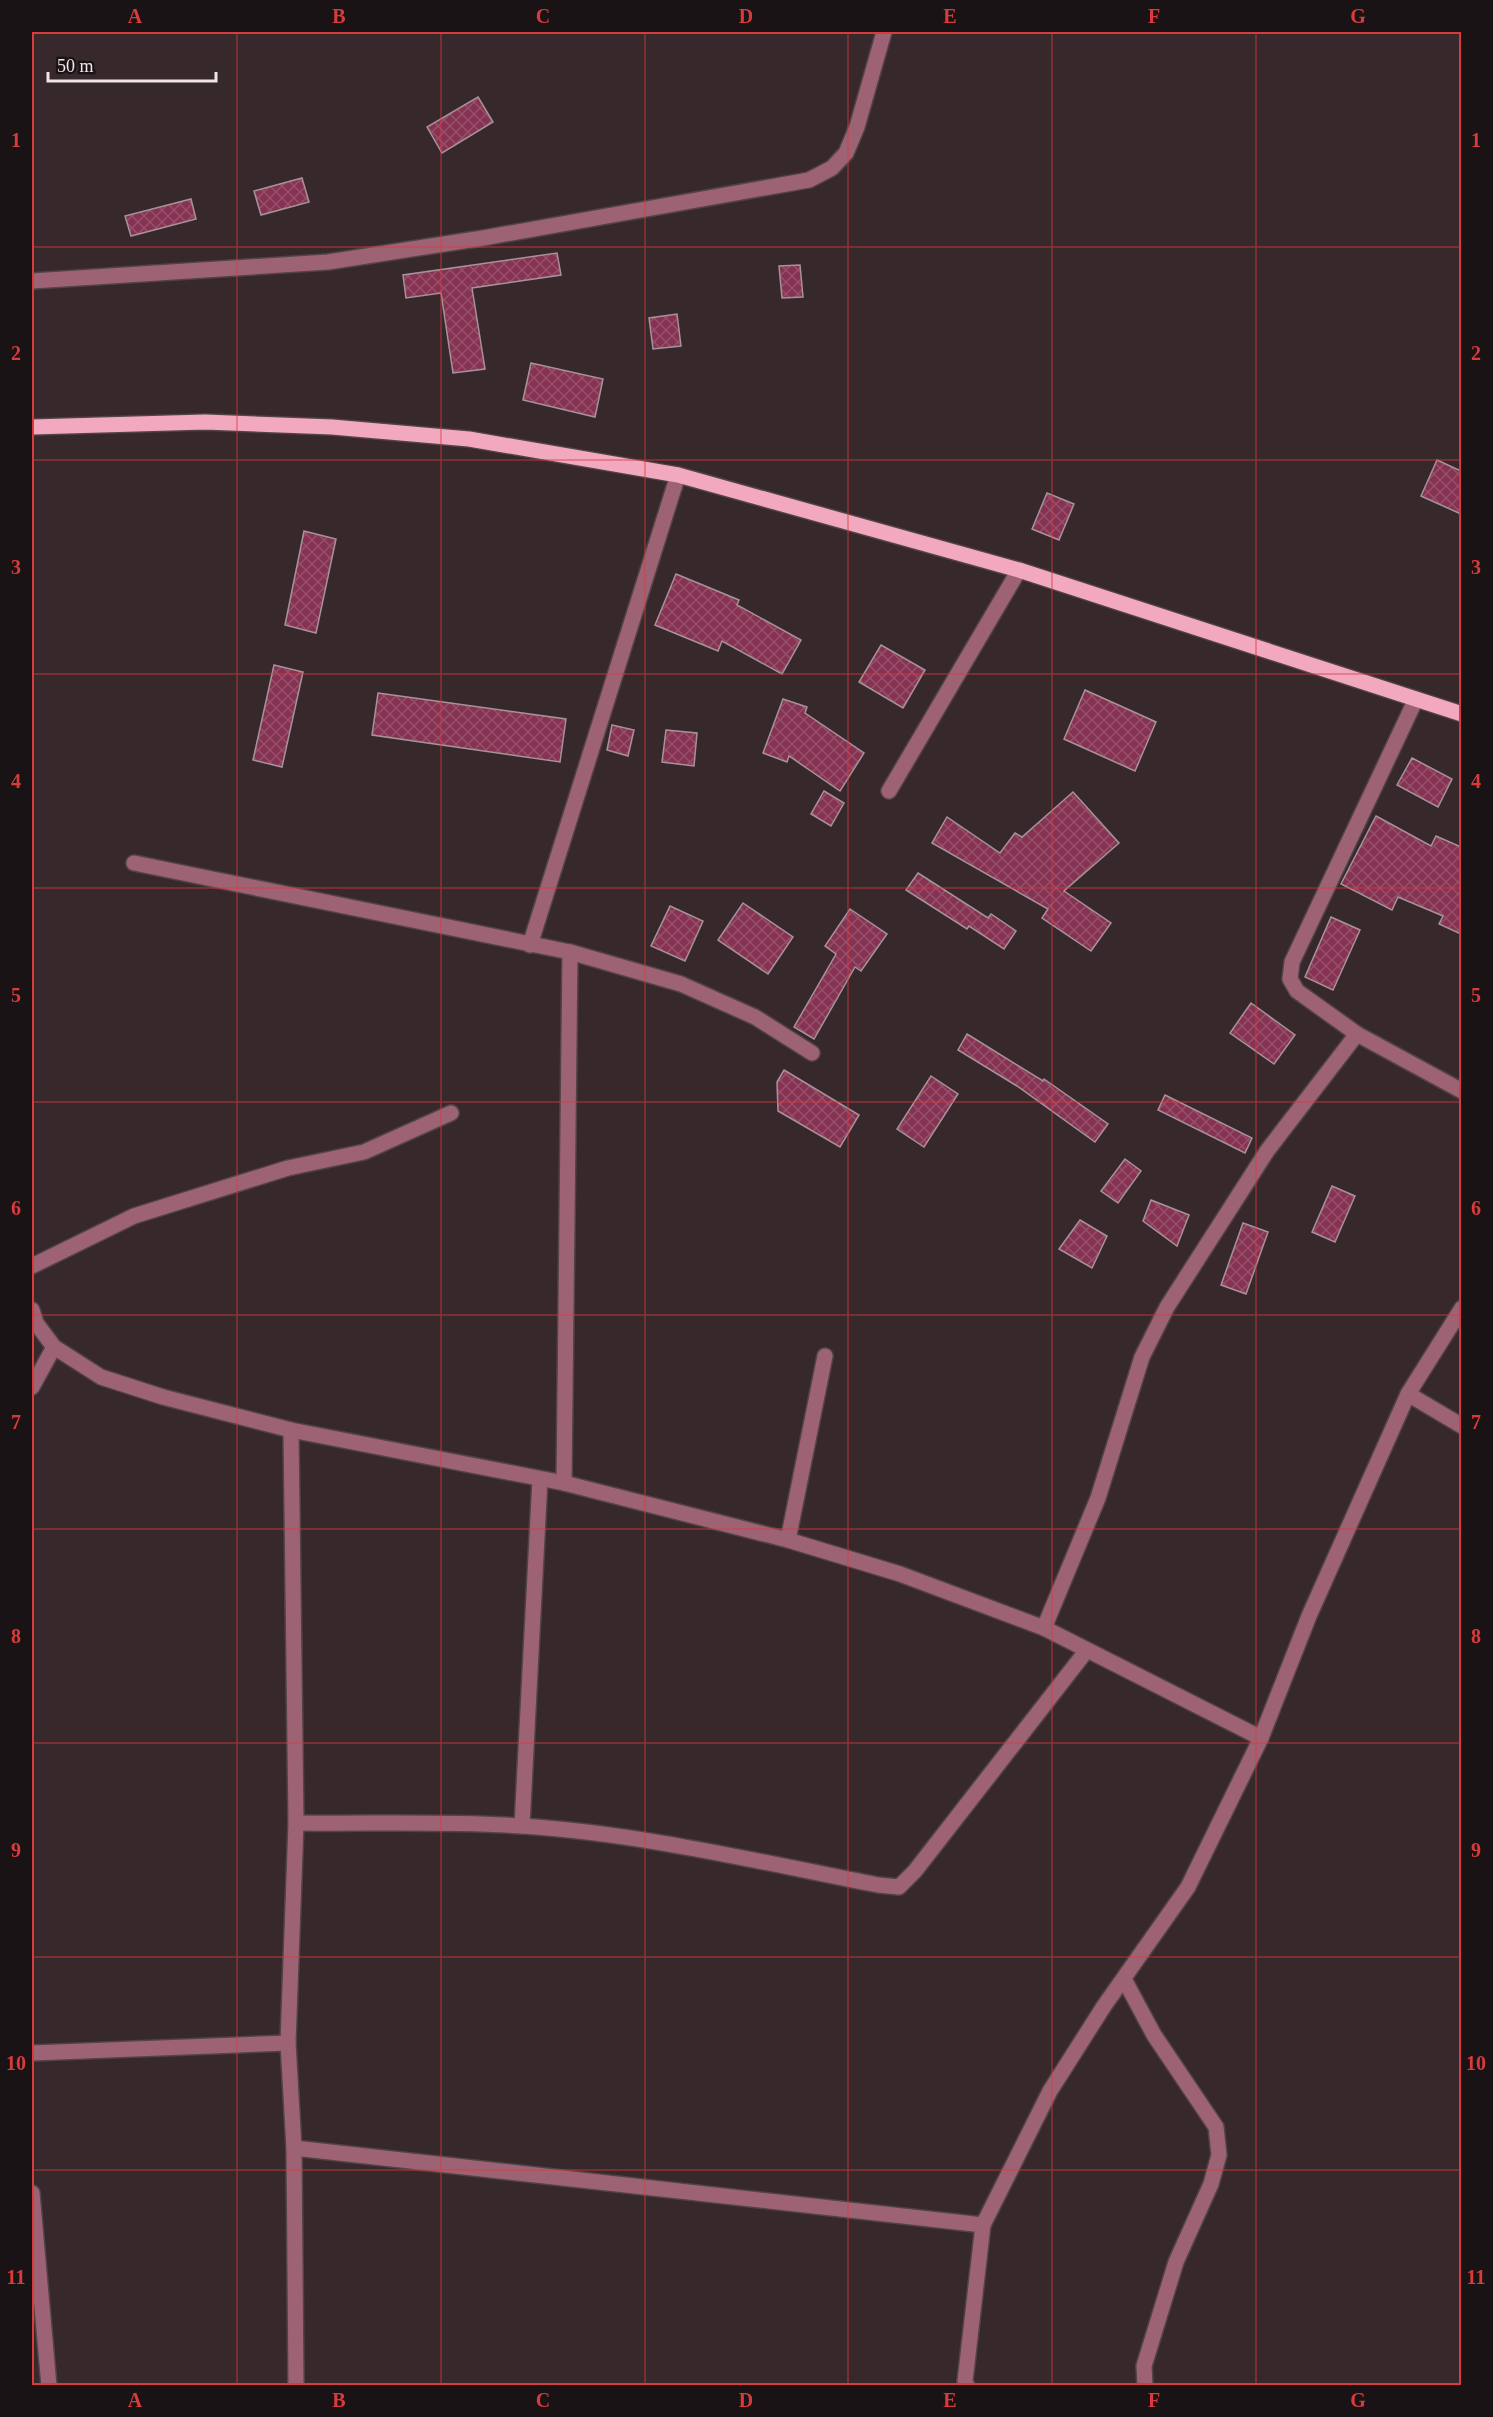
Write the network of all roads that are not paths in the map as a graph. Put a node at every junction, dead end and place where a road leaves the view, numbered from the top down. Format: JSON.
{"nodes":[{"id":1,"x":884,"y":32,"type":"edge"},
{"id":2,"x":32,"y":281,"type":"edge"},
{"id":3,"x":32,"y":427,"type":"edge"},
{"id":4,"x":678,"y":475,"type":"junction"},
{"id":5,"x":1019,"y":570,"type":"junction"},
{"id":6,"x":1416,"y":699,"type":"junction"},
{"id":7,"x":1461,"y":714,"type":"edge"},
{"id":8,"x":889,"y":791,"type":"dead end"},
{"id":9,"x":134,"y":863,"type":"dead end"},
{"id":10,"x":530,"y":945,"type":"junction"},
{"id":11,"x":570,"y":952,"type":"junction"},
{"id":12,"x":1357,"y":1034,"type":"junction"},
{"id":13,"x":812,"y":1053,"type":"dead end"},
{"id":14,"x":1461,"y":1091,"type":"edge"},
{"id":15,"x":451,"y":1113,"type":"dead end"},
{"id":16,"x":32,"y":1266,"type":"edge"},
{"id":17,"x":1461,"y":1308,"type":"edge"},
{"id":18,"x":33,"y":1318,"type":"edge"},
{"id":19,"x":54,"y":1347,"type":"junction"},
{"id":20,"x":825,"y":1356,"type":"dead end"},
{"id":21,"x":32,"y":1387,"type":"edge"},
{"id":22,"x":1408,"y":1394,"type":"junction"},
{"id":23,"x":1461,"y":1426,"type":"edge"},
{"id":24,"x":291,"y":1430,"type":"junction"},
{"id":25,"x":540,"y":1479,"type":"junction"},
{"id":26,"x":564,"y":1483,"type":"junction"},
{"id":27,"x":788,"y":1540,"type":"junction"},
{"id":28,"x":1044,"y":1628,"type":"junction"},
{"id":29,"x":1087,"y":1650,"type":"junction"},
{"id":30,"x":1261,"y":1738,"type":"junction"},
{"id":31,"x":296,"y":1823,"type":"junction"},
{"id":32,"x":522,"y":1826,"type":"junction"},
{"id":33,"x":1124,"y":1979,"type":"junction"},
{"id":34,"x":288,"y":2043,"type":"junction"},
{"id":35,"x":32,"y":2053,"type":"edge"},
{"id":36,"x":294,"y":2148,"type":"junction"},
{"id":37,"x":32,"y":2193,"type":"edge"},
{"id":38,"x":983,"y":2225,"type":"junction"},
{"id":39,"x":49,"y":2385,"type":"edge"},
{"id":40,"x":296,"y":2385,"type":"edge"},
{"id":41,"x":967,"y":2385,"type":"edge"},
{"id":42,"x":1145,"y":2385,"type":"edge"}],
"edges":[{"from":1,"to":2,"type":"street"},
{"from":3,"to":4,"type":"main road"},
{"from":4,"to":5,"type":"main road"},
{"from":4,"to":10,"type":"street"},
{"from":5,"to":6,"type":"main road"},
{"from":5,"to":8,"type":"street"},
{"from":6,"to":7,"type":"main road"},
{"from":6,"to":12,"type":"street"},
{"from":9,"to":10,"type":"street"},
{"from":10,"to":11,"type":"street"},
{"from":11,"to":13,"type":"street"},
{"from":11,"to":26,"type":"street"},
{"from":12,"to":14,"type":"street"},
{"from":12,"to":28,"type":"street"},
{"from":15,"to":16,"type":"street"},
{"from":17,"to":22,"type":"street"},
{"from":18,"to":19,"type":"street"},
{"from":19,"to":21,"type":"street"},
{"from":19,"to":24,"type":"street"},
{"from":20,"to":27,"type":"street"},
{"from":22,"to":23,"type":"street"},
{"from":22,"to":30,"type":"street"},
{"from":24,"to":25,"type":"street"},
{"from":24,"to":31,"type":"street"},
{"from":25,"to":26,"type":"street"},
{"from":25,"to":32,"type":"street"},
{"from":26,"to":27,"type":"street"},
{"from":27,"to":28,"type":"street"},
{"from":28,"to":29,"type":"street"},
{"from":29,"to":30,"type":"street"},
{"from":29,"to":32,"type":"street"},
{"from":30,"to":33,"type":"street"},
{"from":31,"to":32,"type":"street"},
{"from":31,"to":34,"type":"street"},
{"from":33,"to":38,"type":"street"},
{"from":33,"to":42,"type":"street"},
{"from":34,"to":35,"type":"street"},
{"from":34,"to":36,"type":"street"},
{"from":36,"to":38,"type":"street"},
{"from":36,"to":40,"type":"street"},
{"from":37,"to":39,"type":"street"},
{"from":38,"to":41,"type":"street"}]}
